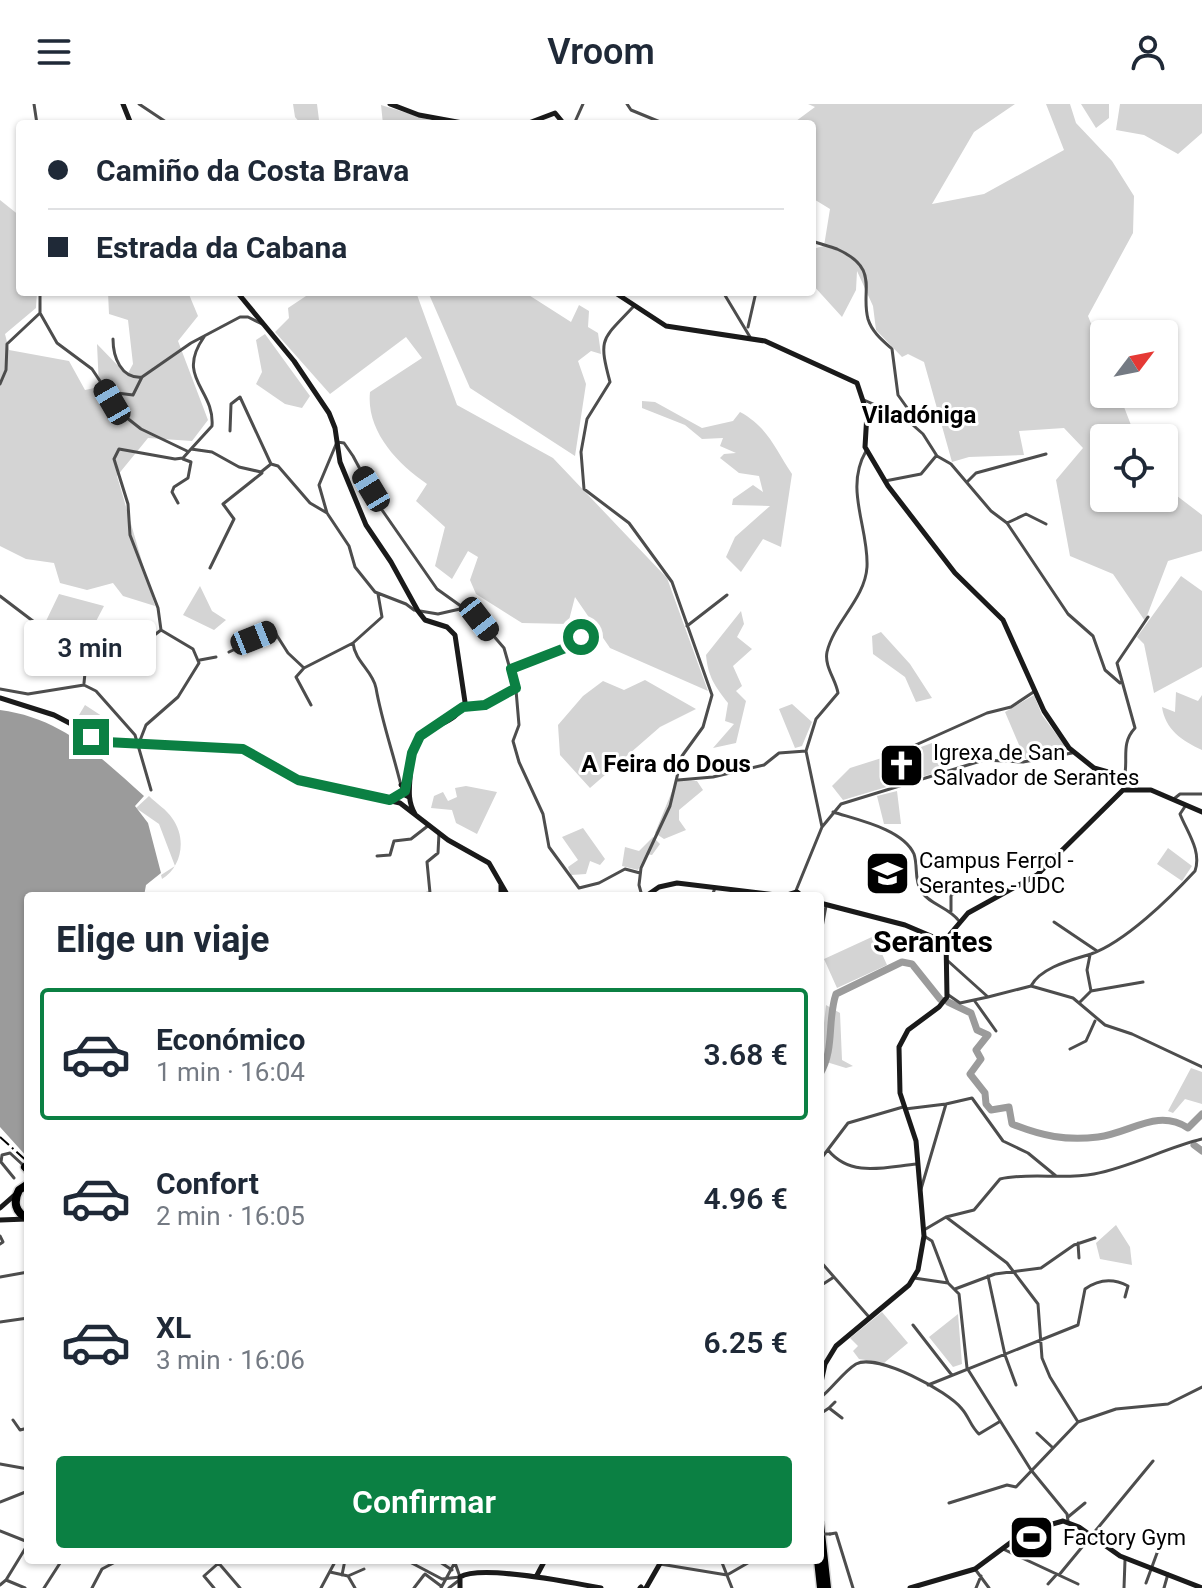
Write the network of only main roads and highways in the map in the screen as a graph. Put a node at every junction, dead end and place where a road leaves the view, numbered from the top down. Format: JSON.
{"nodes":[{"id":1,"x":390,"y":104,"type":"edge"},
{"id":2,"x":446,"y":120,"type":"edge"},
{"id":3,"x":537,"y":120,"type":"edge"},
{"id":4,"x":561,"y":120,"type":"edge"},
{"id":5,"x":240,"y":296,"type":"edge"},
{"id":6,"x":619,"y":296,"type":"edge"},
{"id":7,"x":0,"y":698,"type":"edge"},
{"id":8,"x":1124,"y":779,"type":"junction"},
{"id":9,"x":1139,"y":787,"type":"junction"},
{"id":10,"x":1126,"y":789,"type":"junction"},
{"id":11,"x":404,"y":798,"type":"junction"},
{"id":12,"x":1202,"y":812,"type":"edge"},
{"id":13,"x":500,"y":879,"type":"junction"},
{"id":14,"x":501,"y":892,"type":"edge"},
{"id":15,"x":506,"y":892,"type":"edge"},
{"id":16,"x":653,"y":892,"type":"edge"},
{"id":17,"x":750,"y":892,"type":"edge"},
{"id":18,"x":824,"y":904,"type":"edge"},
{"id":19,"x":945,"y":942,"type":"junction"},
{"id":20,"x":14,"y":1178,"type":"road end"},
{"id":21,"x":24,"y":1187,"type":"edge"},
{"id":22,"x":18,"y":1191,"type":"junction"},
{"id":23,"x":0,"y":1208,"type":"edge"},
{"id":24,"x":24,"y":1215,"type":"edge"},
{"id":25,"x":24,"y":1219,"type":"edge"},
{"id":26,"x":0,"y":1220,"type":"edge"},
{"id":27,"x":824,"y":1370,"type":"edge"},
{"id":28,"x":543,"y":1564,"type":"edge"},
{"id":29,"x":660,"y":1564,"type":"edge"},
{"id":30,"x":819,"y":1564,"type":"edge"},
{"id":31,"x":822,"y":1564,"type":"edge"},
{"id":32,"x":536,"y":1577,"type":"junction"},
{"id":33,"x":460,"y":1588,"type":"edge"},
{"id":34,"x":601,"y":1588,"type":"edge"},
{"id":35,"x":641,"y":1588,"type":"edge"},
{"id":36,"x":824,"y":1588,"type":"edge"},
{"id":37,"x":912,"y":1588,"type":"edge"},
{"id":38,"x":1202,"y":1588,"type":"edge"}],
"edges":[{"from":1,"to":2,"type":"main road"},
{"from":3,"to":4,"type":"main road"},
{"from":5,"to":11,"type":"main road"},
{"from":6,"to":8,"type":"main road"},
{"from":7,"to":11,"type":"main road"},
{"from":8,"to":9,"type":"main road"},
{"from":8,"to":10,"type":"main road"},
{"from":9,"to":10,"type":"main road"},
{"from":9,"to":12,"type":"main road"},
{"from":10,"to":19,"type":"main road"},
{"from":11,"to":13,"type":"main road"},
{"from":13,"to":14,"type":"main road"},
{"from":13,"to":15,"type":"main road"},
{"from":16,"to":17,"type":"main road"},
{"from":18,"to":19,"type":"main road"},
{"from":19,"to":27,"type":"main road"},
{"from":20,"to":22,"type":"highway"},
{"from":21,"to":22,"type":"highway"},
{"from":22,"to":23,"type":"main road"},
{"from":22,"to":24,"type":"highway"},
{"from":25,"to":26,"type":"main road"},
{"from":28,"to":32,"type":"main road"},
{"from":29,"to":35,"type":"main road"},
{"from":30,"to":36,"type":"highway"},
{"from":31,"to":36,"type":"highway"},
{"from":32,"to":33,"type":"main road"},
{"from":32,"to":34,"type":"main road"},
{"from":37,"to":38,"type":"main road"}]}
